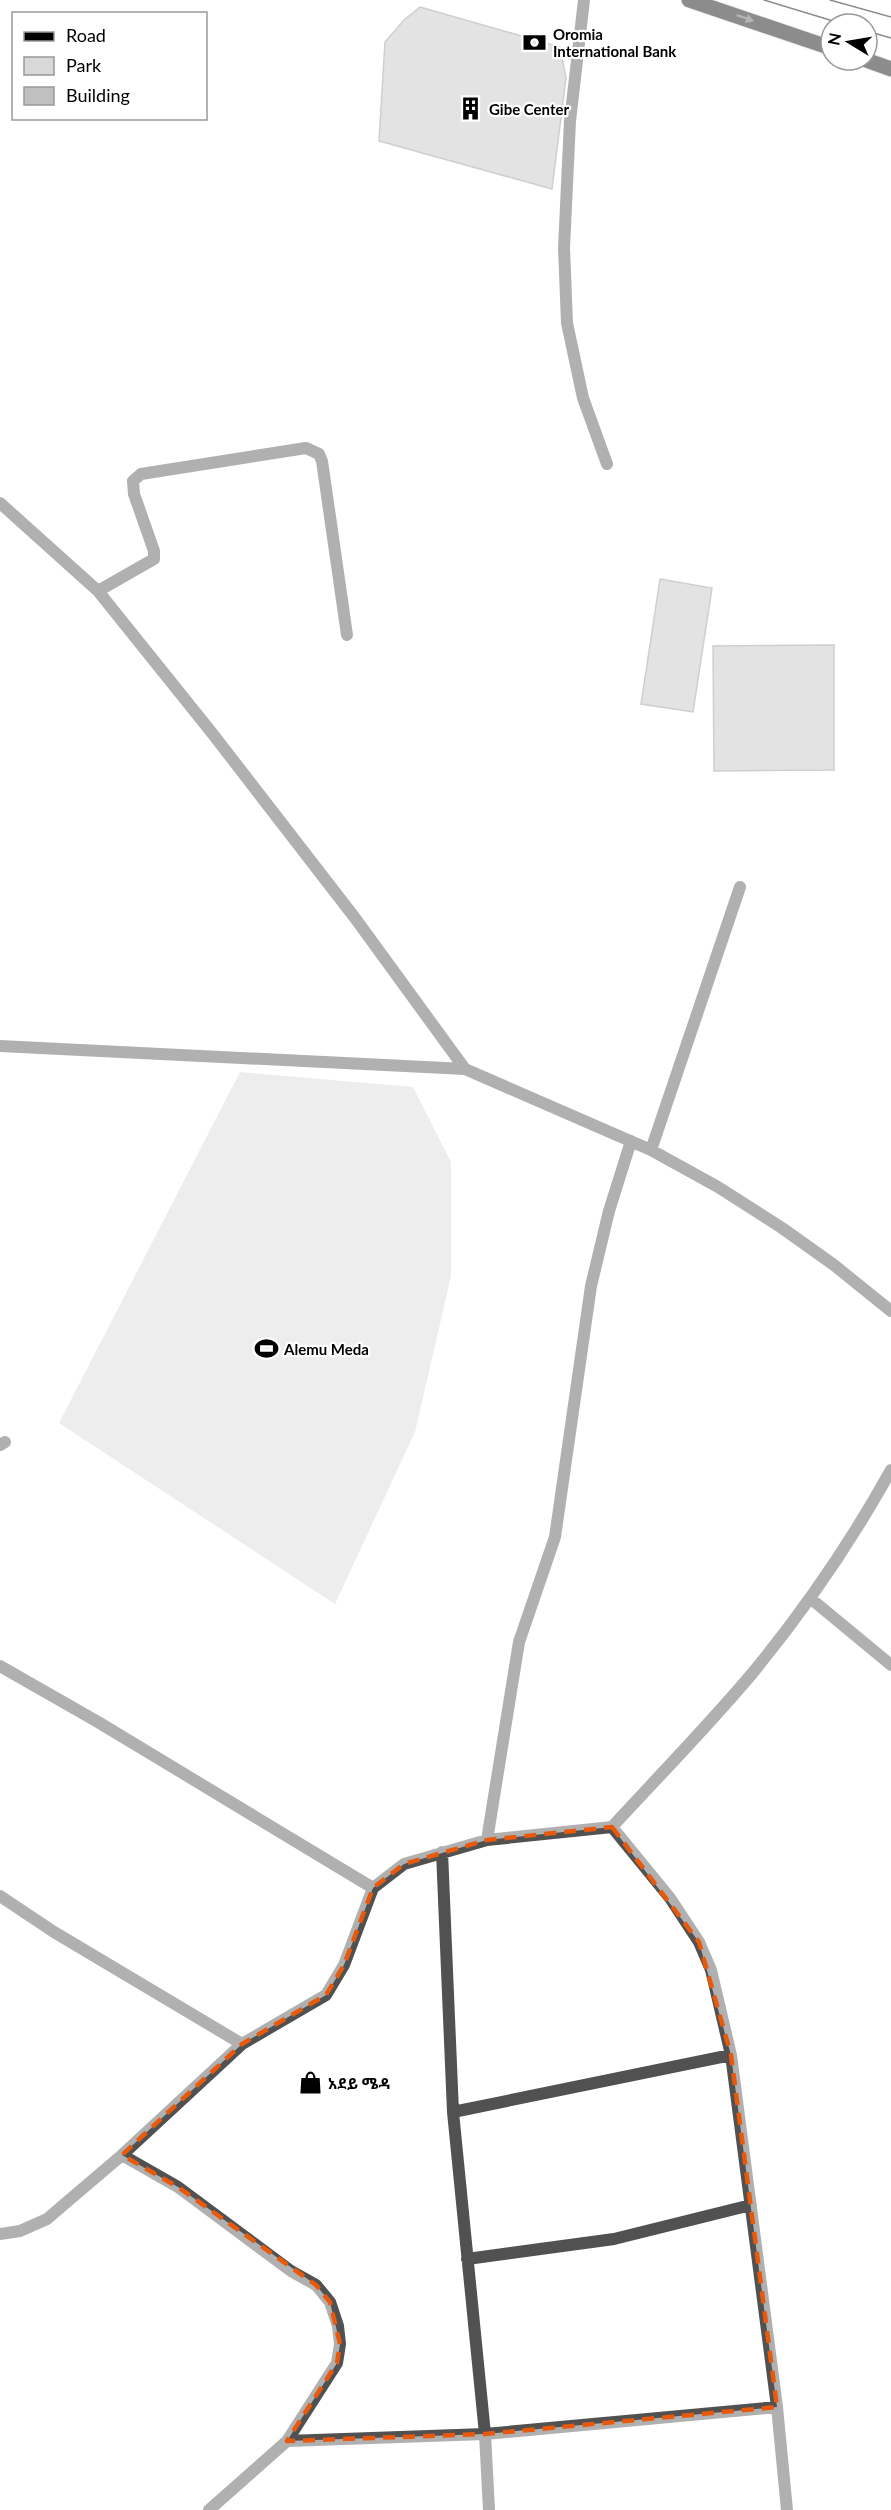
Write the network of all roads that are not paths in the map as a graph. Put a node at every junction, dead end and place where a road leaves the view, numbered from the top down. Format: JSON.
{"nodes":[{"id":1,"x":584,"y":0,"type":"edge"},
{"id":2,"x":689,"y":0,"type":"edge"},
{"id":3,"x":819,"y":44,"type":"edge"},
{"id":4,"x":607,"y":464,"type":"dead end"},
{"id":5,"x":0,"y":503,"type":"edge"},
{"id":6,"x":98,"y":591,"type":"junction"},
{"id":7,"x":347,"y":635,"type":"dead end"},
{"id":8,"x":740,"y":887,"type":"dead end"},
{"id":9,"x":0,"y":1046,"type":"edge"},
{"id":10,"x":465,"y":1069,"type":"junction"},
{"id":11,"x":631,"y":1141,"type":"junction"},
{"id":12,"x":651,"y":1150,"type":"junction"},
{"id":13,"x":891,"y":1311,"type":"edge"},
{"id":14,"x":891,"y":1470,"type":"edge"},
{"id":15,"x":810,"y":1598,"type":"junction"},
{"id":16,"x":891,"y":1665,"type":"edge"},
{"id":17,"x":0,"y":1666,"type":"edge"},
{"id":18,"x":612,"y":1827,"type":"junction"},
{"id":19,"x":487,"y":1840,"type":"junction"},
{"id":20,"x":442,"y":1852,"type":"junction"},
{"id":21,"x":373,"y":1888,"type":"junction"},
{"id":22,"x":0,"y":1896,"type":"edge"},
{"id":23,"x":242,"y":2044,"type":"junction"},
{"id":24,"x":731,"y":2055,"type":"junction"},
{"id":25,"x":453,"y":2112,"type":"junction"},
{"id":26,"x":122,"y":2155,"type":"junction"},
{"id":27,"x":751,"y":2205,"type":"junction"},
{"id":28,"x":0,"y":2234,"type":"edge"},
{"id":29,"x":467,"y":2259,"type":"junction"},
{"id":30,"x":777,"y":2407,"type":"junction"},
{"id":31,"x":484,"y":2434,"type":"junction"},
{"id":32,"x":287,"y":2441,"type":"junction"},
{"id":33,"x":209,"y":2510,"type":"edge"},
{"id":34,"x":489,"y":2510,"type":"edge"},
{"id":35,"x":787,"y":2510,"type":"edge"}],
"edges":[{"from":1,"to":4,"type":"street"},
{"from":2,"to":3,"type":"main road","one_way":true},
{"from":5,"to":6,"type":"street"},
{"from":6,"to":7,"type":"street"},
{"from":6,"to":10,"type":"street"},
{"from":8,"to":12,"type":"street"},
{"from":9,"to":10,"type":"street"},
{"from":10,"to":11,"type":"street"},
{"from":11,"to":12,"type":"street"},
{"from":11,"to":19,"type":"street"},
{"from":12,"to":13,"type":"street"},
{"from":14,"to":15,"type":"street"},
{"from":15,"to":16,"type":"street"},
{"from":15,"to":18,"type":"street"},
{"from":17,"to":21,"type":"street"},
{"from":18,"to":19,"type":"street"},
{"from":18,"to":24,"type":"street"},
{"from":19,"to":20,"type":"street"},
{"from":20,"to":21,"type":"street"},
{"from":20,"to":25,"type":"street"},
{"from":21,"to":23,"type":"street"},
{"from":22,"to":23,"type":"street"},
{"from":23,"to":26,"type":"street"},
{"from":24,"to":25,"type":"street"},
{"from":24,"to":27,"type":"street"},
{"from":25,"to":29,"type":"street"},
{"from":26,"to":28,"type":"street"},
{"from":26,"to":32,"type":"street"},
{"from":27,"to":29,"type":"street"},
{"from":27,"to":30,"type":"street"},
{"from":29,"to":31,"type":"street"},
{"from":30,"to":31,"type":"street"},
{"from":30,"to":35,"type":"street"},
{"from":31,"to":32,"type":"street"},
{"from":31,"to":34,"type":"street"},
{"from":32,"to":33,"type":"street"}]}
